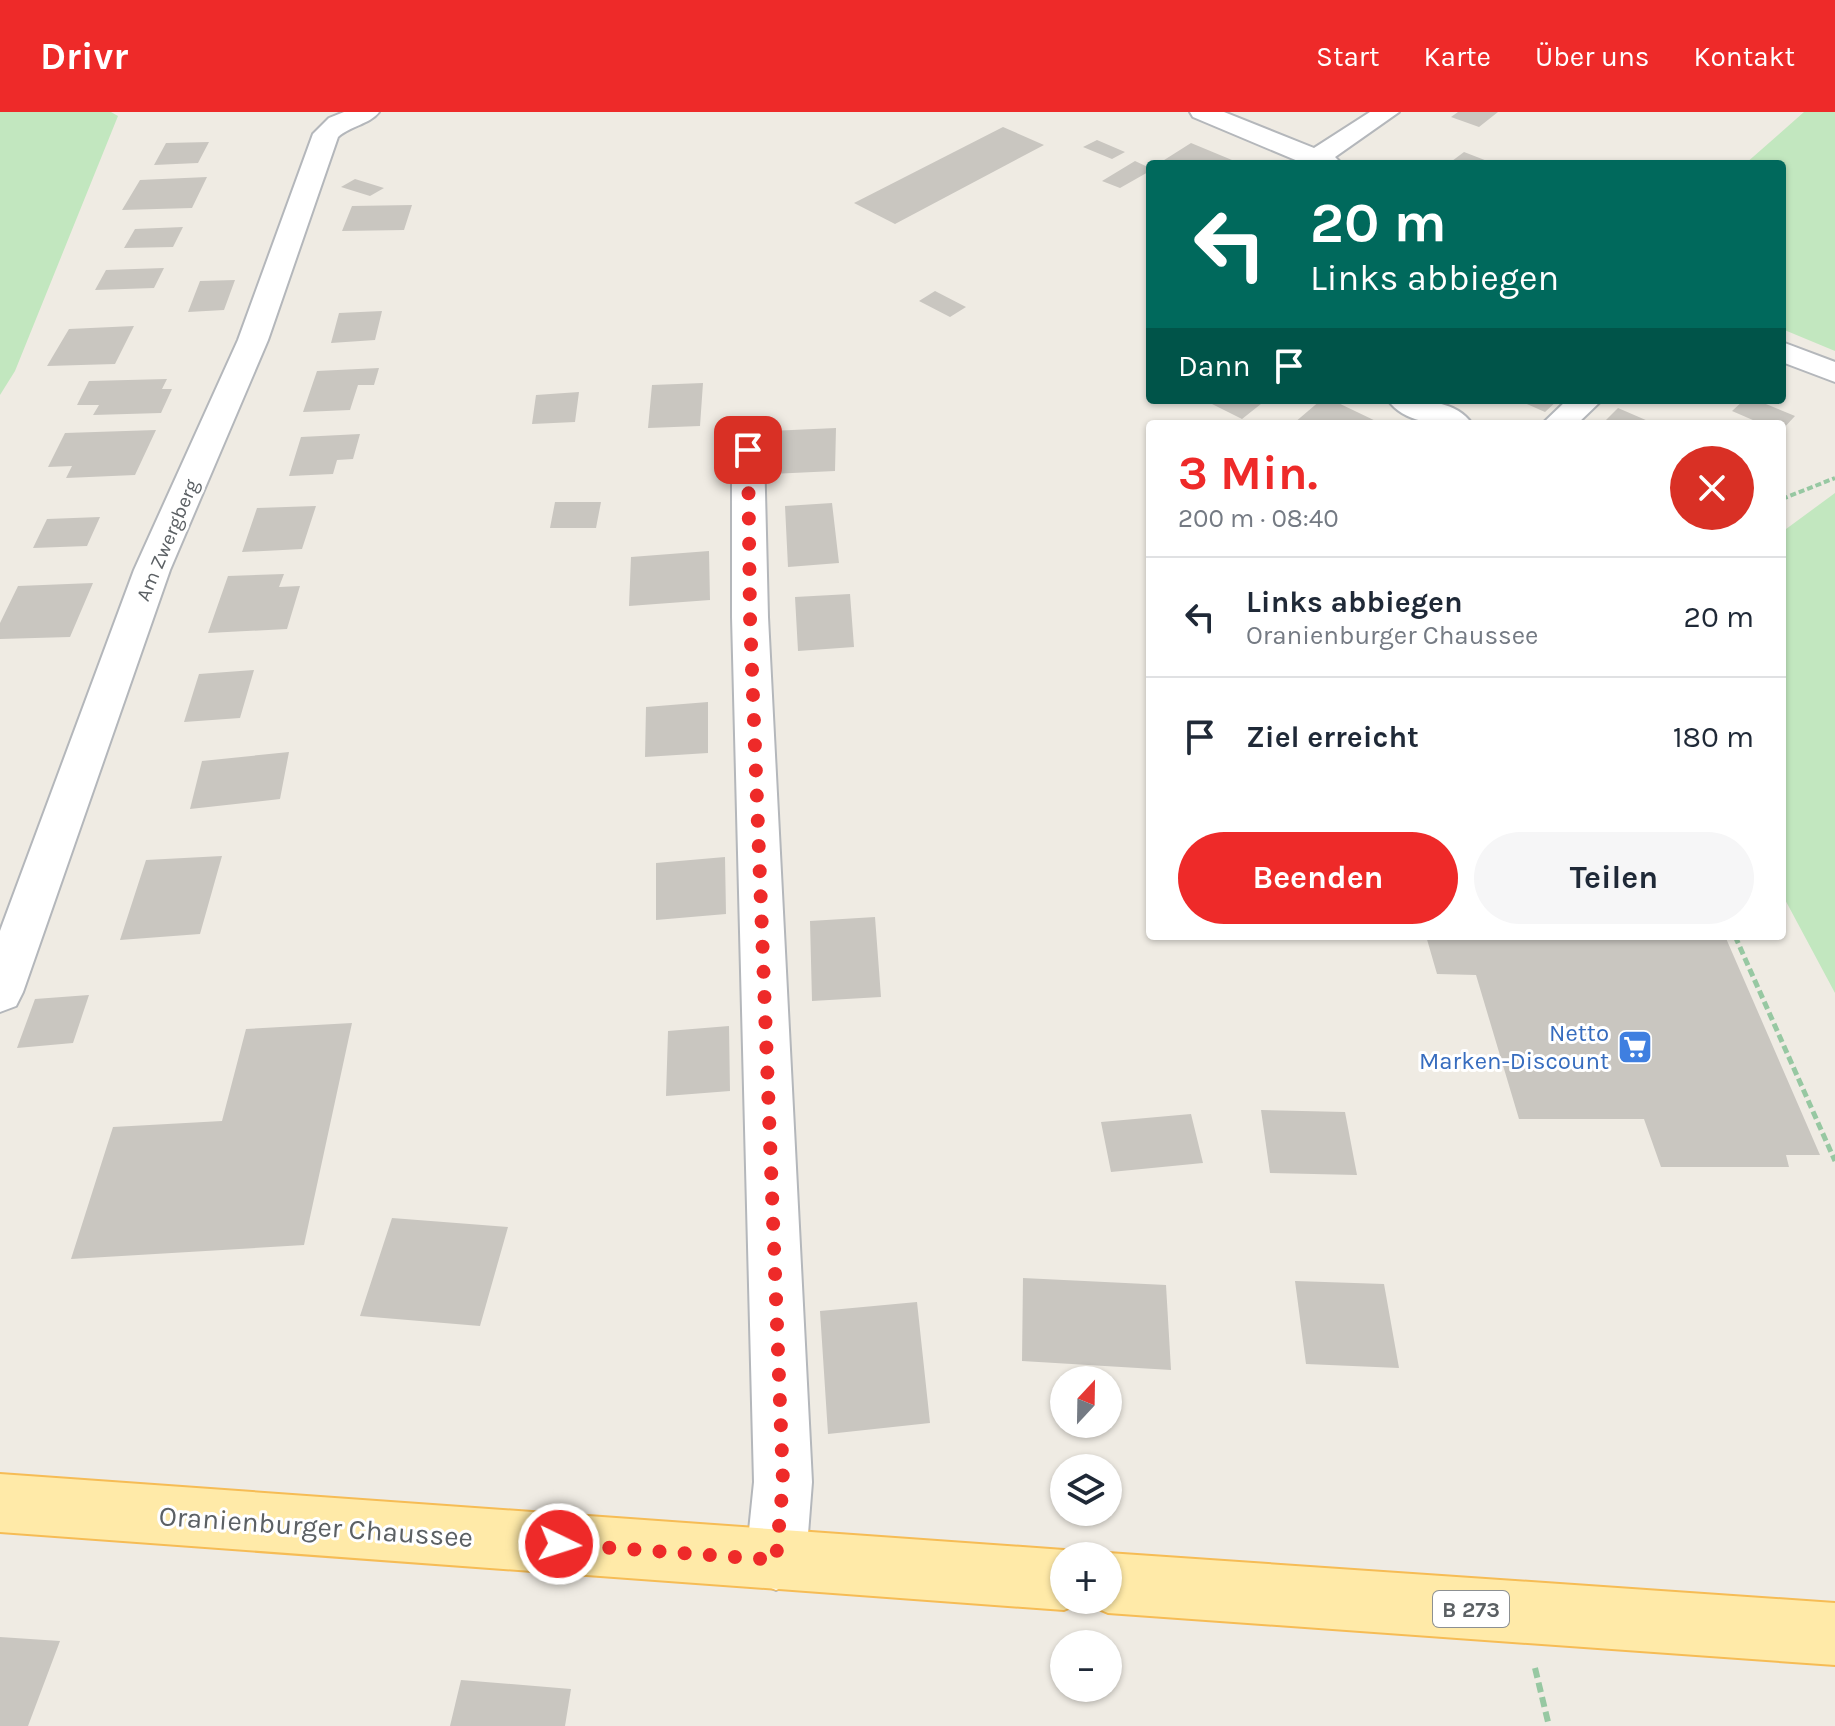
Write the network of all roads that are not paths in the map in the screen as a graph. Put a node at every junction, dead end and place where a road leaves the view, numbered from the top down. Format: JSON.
{"nodes":[{"id":1,"x":367,"y":112,"type":"edge"},
{"id":2,"x":1202,"y":112,"type":"edge"},
{"id":3,"x":1387,"y":112,"type":"edge"},
{"id":4,"x":1320,"y":160,"type":"edge"},
{"id":5,"x":1323,"y":160,"type":"edge"},
{"id":6,"x":1786,"y":353,"type":"edge"},
{"id":7,"x":1835,"y":373,"type":"edge"},
{"id":8,"x":1413,"y":404,"type":"edge"},
{"id":9,"x":1581,"y":404,"type":"edge"},
{"id":10,"x":1447,"y":420,"type":"edge"},
{"id":11,"x":1563,"y":420,"type":"edge"},
{"id":12,"x":748,"y":450,"type":"dead end"},
{"id":13,"x":0,"y":992,"type":"edge"},
{"id":14,"x":0,"y":1503,"type":"edge"},
{"id":15,"x":776,"y":1560,"type":"junction"},
{"id":16,"x":1050,"y":1579,"type":"edge"},
{"id":17,"x":1122,"y":1584,"type":"edge"},
{"id":18,"x":1835,"y":1634,"type":"edge"}],
"edges":[{"from":1,"to":13,"type":"street","name":"Am Zwergberg"},
{"from":2,"to":4,"type":"street"},
{"from":3,"to":5,"type":"street"},
{"from":6,"to":7,"type":"street"},
{"from":8,"to":10,"type":"street"},
{"from":9,"to":11,"type":"street"},
{"from":12,"to":15,"type":"street"},
{"from":14,"to":15,"type":"main road","name":"Oranienburger Chaussee"},
{"from":15,"to":16,"type":"main road","name":"Oranienburger Chaussee"},
{"from":17,"to":18,"type":"main road","number":"B 273"}]}
